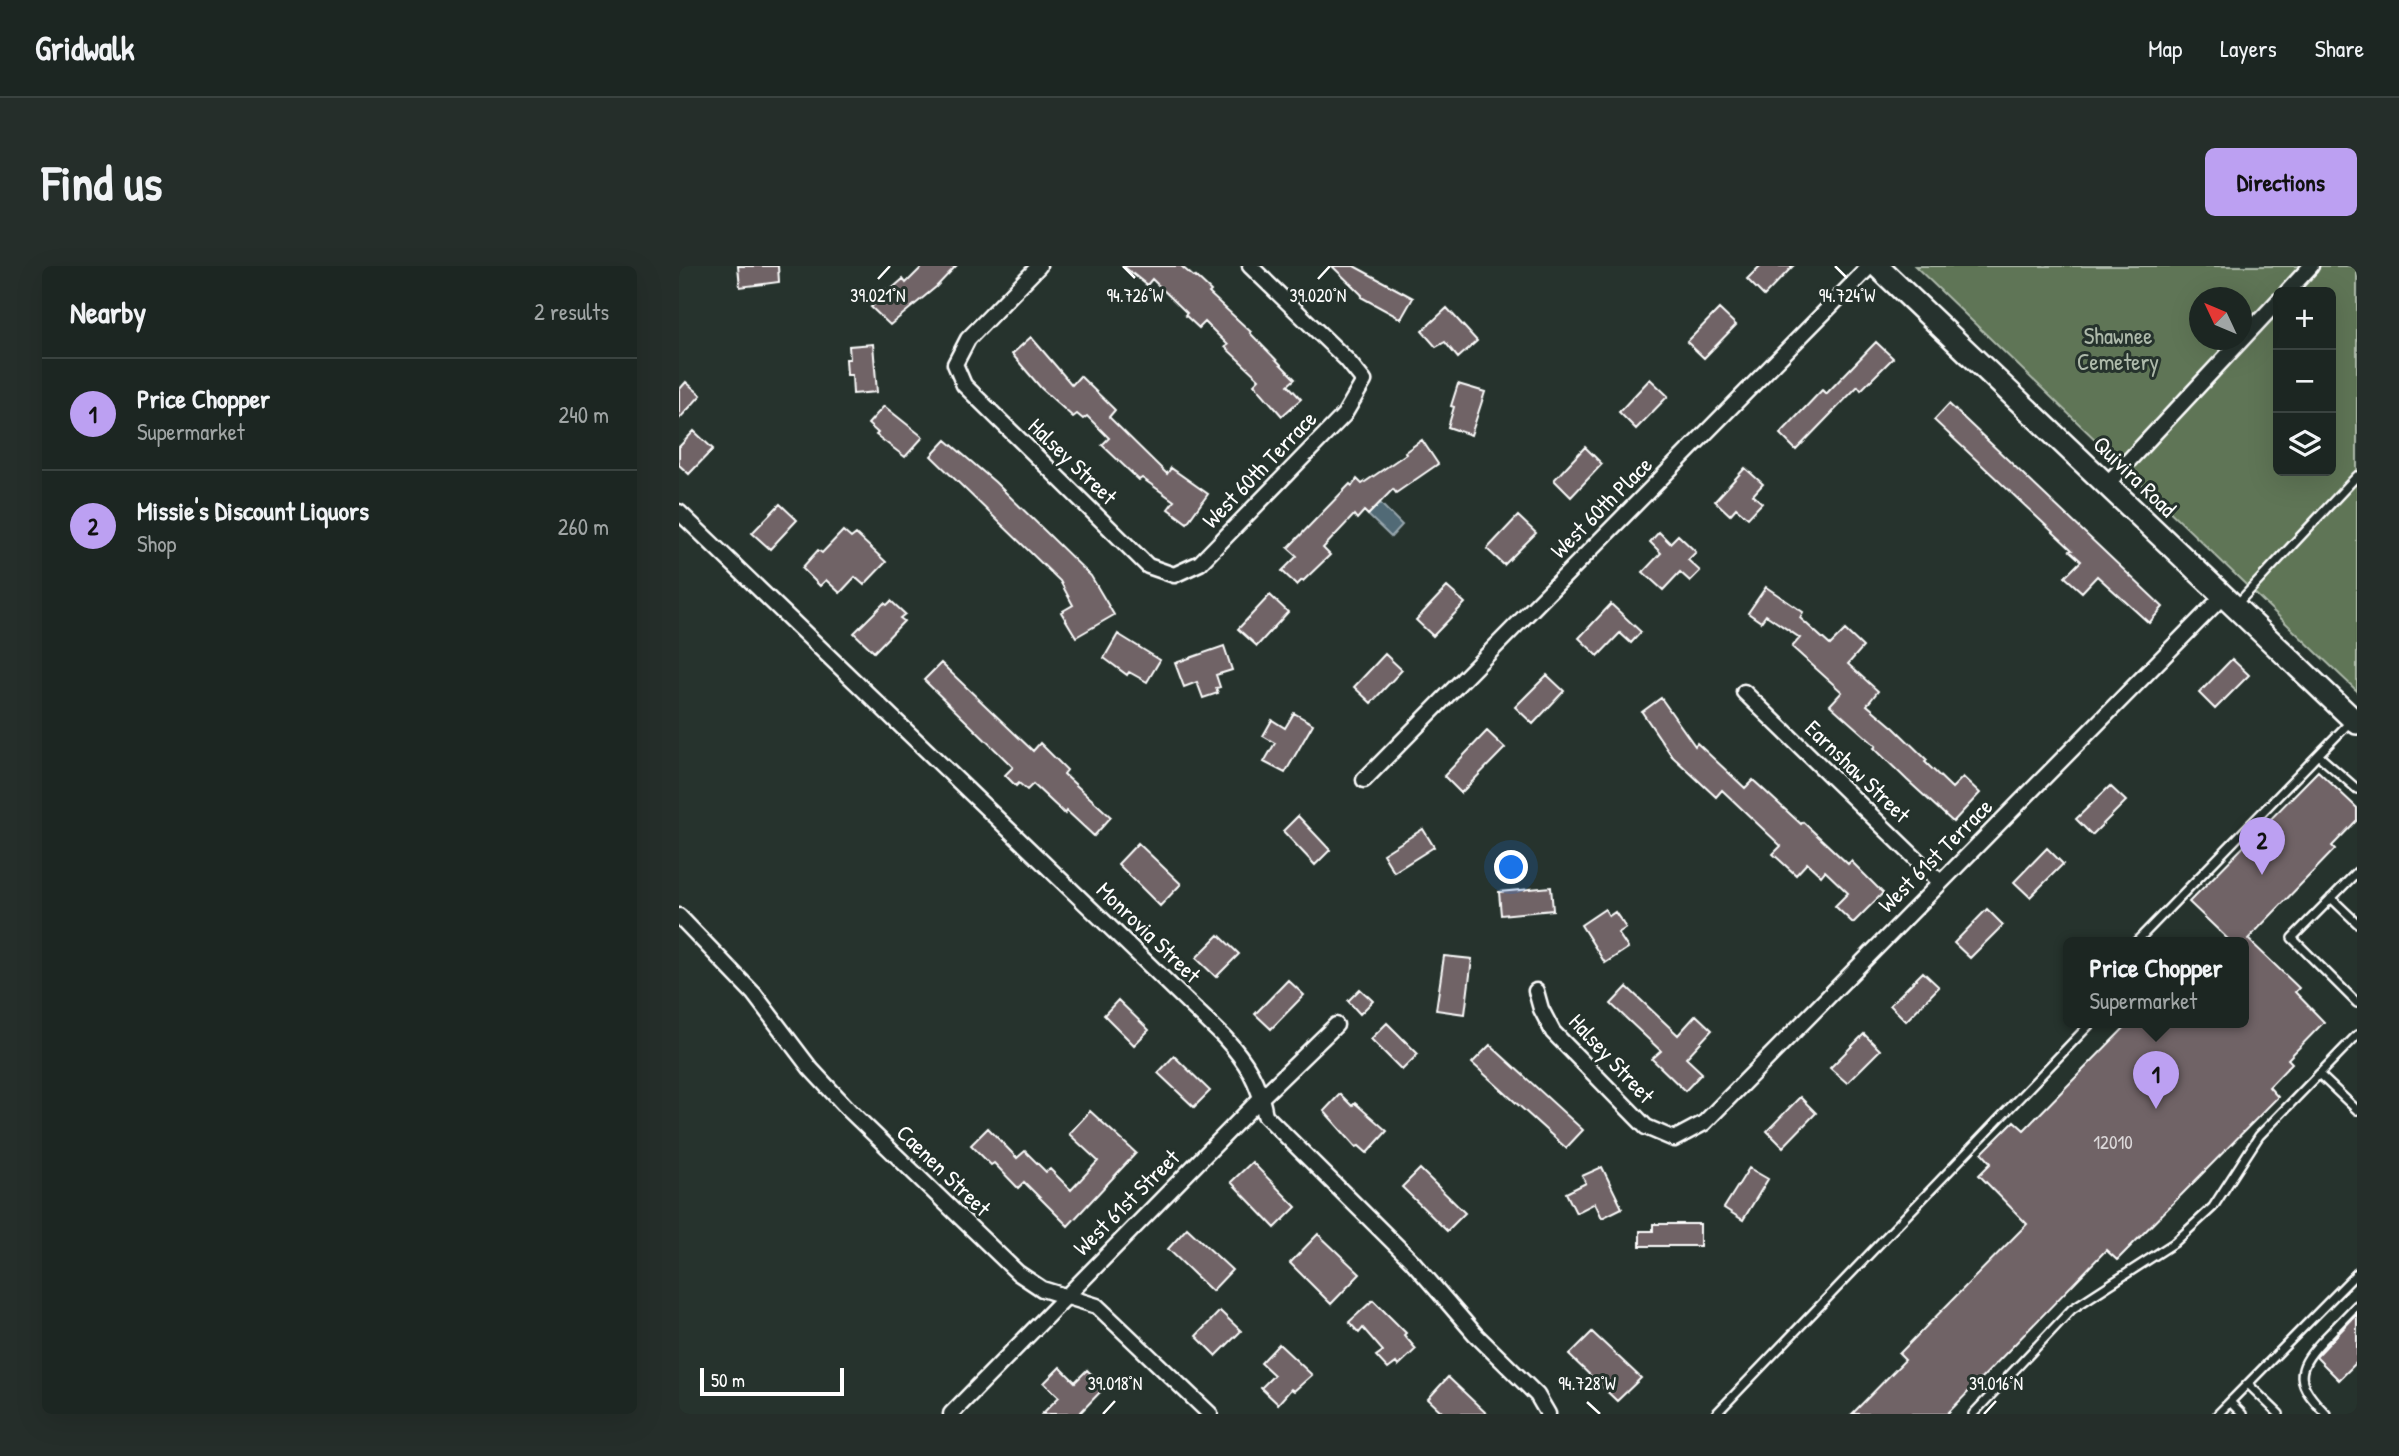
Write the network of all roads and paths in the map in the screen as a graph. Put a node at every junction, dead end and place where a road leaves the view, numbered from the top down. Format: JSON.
{"nodes":[{"id":1,"x":1039,"y":266,"type":"edge"},
{"id":2,"x":1251,"y":266,"type":"edge"},
{"id":3,"x":1870,"y":266,"type":"edge"},
{"id":4,"x":1877,"y":266,"type":"edge"},
{"id":5,"x":2311,"y":266,"type":"edge"},
{"id":6,"x":2292,"y":287,"type":"edge"},
{"id":7,"x":2273,"y":306,"type":"edge"},
{"id":8,"x":2357,"y":476,"type":"edge"},
{"id":9,"x":2106,"y":485,"type":"junction"},
{"id":10,"x":679,"y":512,"type":"edge"},
{"id":11,"x":1174,"y":575,"type":"joint"},
{"id":12,"x":2228,"y":602,"type":"junction"},
{"id":13,"x":1744,"y":692,"type":"dead end"},
{"id":14,"x":2355,"y":721,"type":"edge"},
{"id":15,"x":2318,"y":755,"type":"junction"},
{"id":16,"x":1364,"y":780,"type":"dead end"},
{"id":17,"x":2357,"y":789,"type":"edge"},
{"id":18,"x":2357,"y":872,"type":"edge"},
{"id":19,"x":1940,"y":882,"type":"junction"},
{"id":20,"x":2331,"y":898,"type":"junction"},
{"id":21,"x":679,"y":916,"type":"edge"},
{"id":22,"x":2357,"y":923,"type":"edge"},
{"id":23,"x":2141,"y":937,"type":"edge"},
{"id":24,"x":1537,"y":991,"type":"dead end"},
{"id":25,"x":2357,"y":1003,"type":"edge"},
{"id":26,"x":1336,"y":1025,"type":"dead end"},
{"id":27,"x":2086,"y":1028,"type":"edge"},
{"id":28,"x":2357,"y":1035,"type":"edge"},
{"id":29,"x":2319,"y":1074,"type":"junction"},
{"id":30,"x":1262,"y":1097,"type":"junction"},
{"id":31,"x":2357,"y":1110,"type":"edge"},
{"id":32,"x":1674,"y":1139,"type":"joint"},
{"id":33,"x":2357,"y":1273,"type":"edge"},
{"id":34,"x":1065,"y":1296,"type":"junction"},
{"id":35,"x":2357,"y":1305,"type":"edge"},
{"id":36,"x":2248,"y":1384,"type":"junction"},
{"id":37,"x":2230,"y":1402,"type":"junction"},
{"id":38,"x":951,"y":1414,"type":"edge"},
{"id":39,"x":1210,"y":1414,"type":"edge"},
{"id":40,"x":1548,"y":1414,"type":"edge"},
{"id":41,"x":1716,"y":1414,"type":"edge"},
{"id":42,"x":1973,"y":1414,"type":"edge"},
{"id":43,"x":2218,"y":1414,"type":"edge"},
{"id":44,"x":2242,"y":1414,"type":"edge"},
{"id":45,"x":2279,"y":1414,"type":"edge"},
{"id":46,"x":2326,"y":1414,"type":"edge"}],
"edges":[{"from":1,"to":11,"type":"street","name":"Halsey Street"},
{"from":2,"to":11,"type":"street","name":"West 60th Terrace"},
{"from":3,"to":16,"type":"street","name":"West 60th Place"},
{"from":4,"to":9,"type":"main road","name":"Quivira Road"},
{"from":5,"to":6,"type":"street"},
{"from":7,"to":9,"type":"street"},
{"from":8,"to":12,"type":"lane"},
{"from":9,"to":12,"type":"main road","name":"Quivira Road"},
{"from":10,"to":30,"type":"street","name":"Monrovia Street"},
{"from":12,"to":14,"type":"main road","name":"Quivira Road"},
{"from":12,"to":19,"type":"street","name":"West 61st Terrace"},
{"from":13,"to":19,"type":"street","name":"Earnshaw Street"},
{"from":14,"to":15,"type":"lane"},
{"from":15,"to":17,"type":"lane"},
{"from":15,"to":23,"type":"lane"},
{"from":18,"to":20,"type":"lane"},
{"from":19,"to":32,"type":"street","name":"West 61st Terrace"},
{"from":20,"to":22,"type":"lane"},
{"from":20,"to":25,"type":"lane"},
{"from":21,"to":34,"type":"street","name":"Caenen Street"},
{"from":24,"to":32,"type":"street","name":"Halsey Street"},
{"from":26,"to":30,"type":"street","name":"West 61st Street"},
{"from":27,"to":41,"type":"lane"},
{"from":28,"to":29,"type":"lane"},
{"from":29,"to":31,"type":"lane"},
{"from":29,"to":42,"type":"lane"},
{"from":30,"to":34,"type":"street","name":"West 61st Street"},
{"from":30,"to":40,"type":"street","name":"Monrovia Street"},
{"from":33,"to":36,"type":"lane"},
{"from":34,"to":38,"type":"street","name":"West 61st Street"},
{"from":34,"to":39,"type":"street","name":"Caenen Street"},
{"from":35,"to":46,"type":"lane"},
{"from":36,"to":37,"type":"lane"},
{"from":36,"to":45,"type":"lane"},
{"from":37,"to":43,"type":"lane"},
{"from":37,"to":44,"type":"lane"}]}
